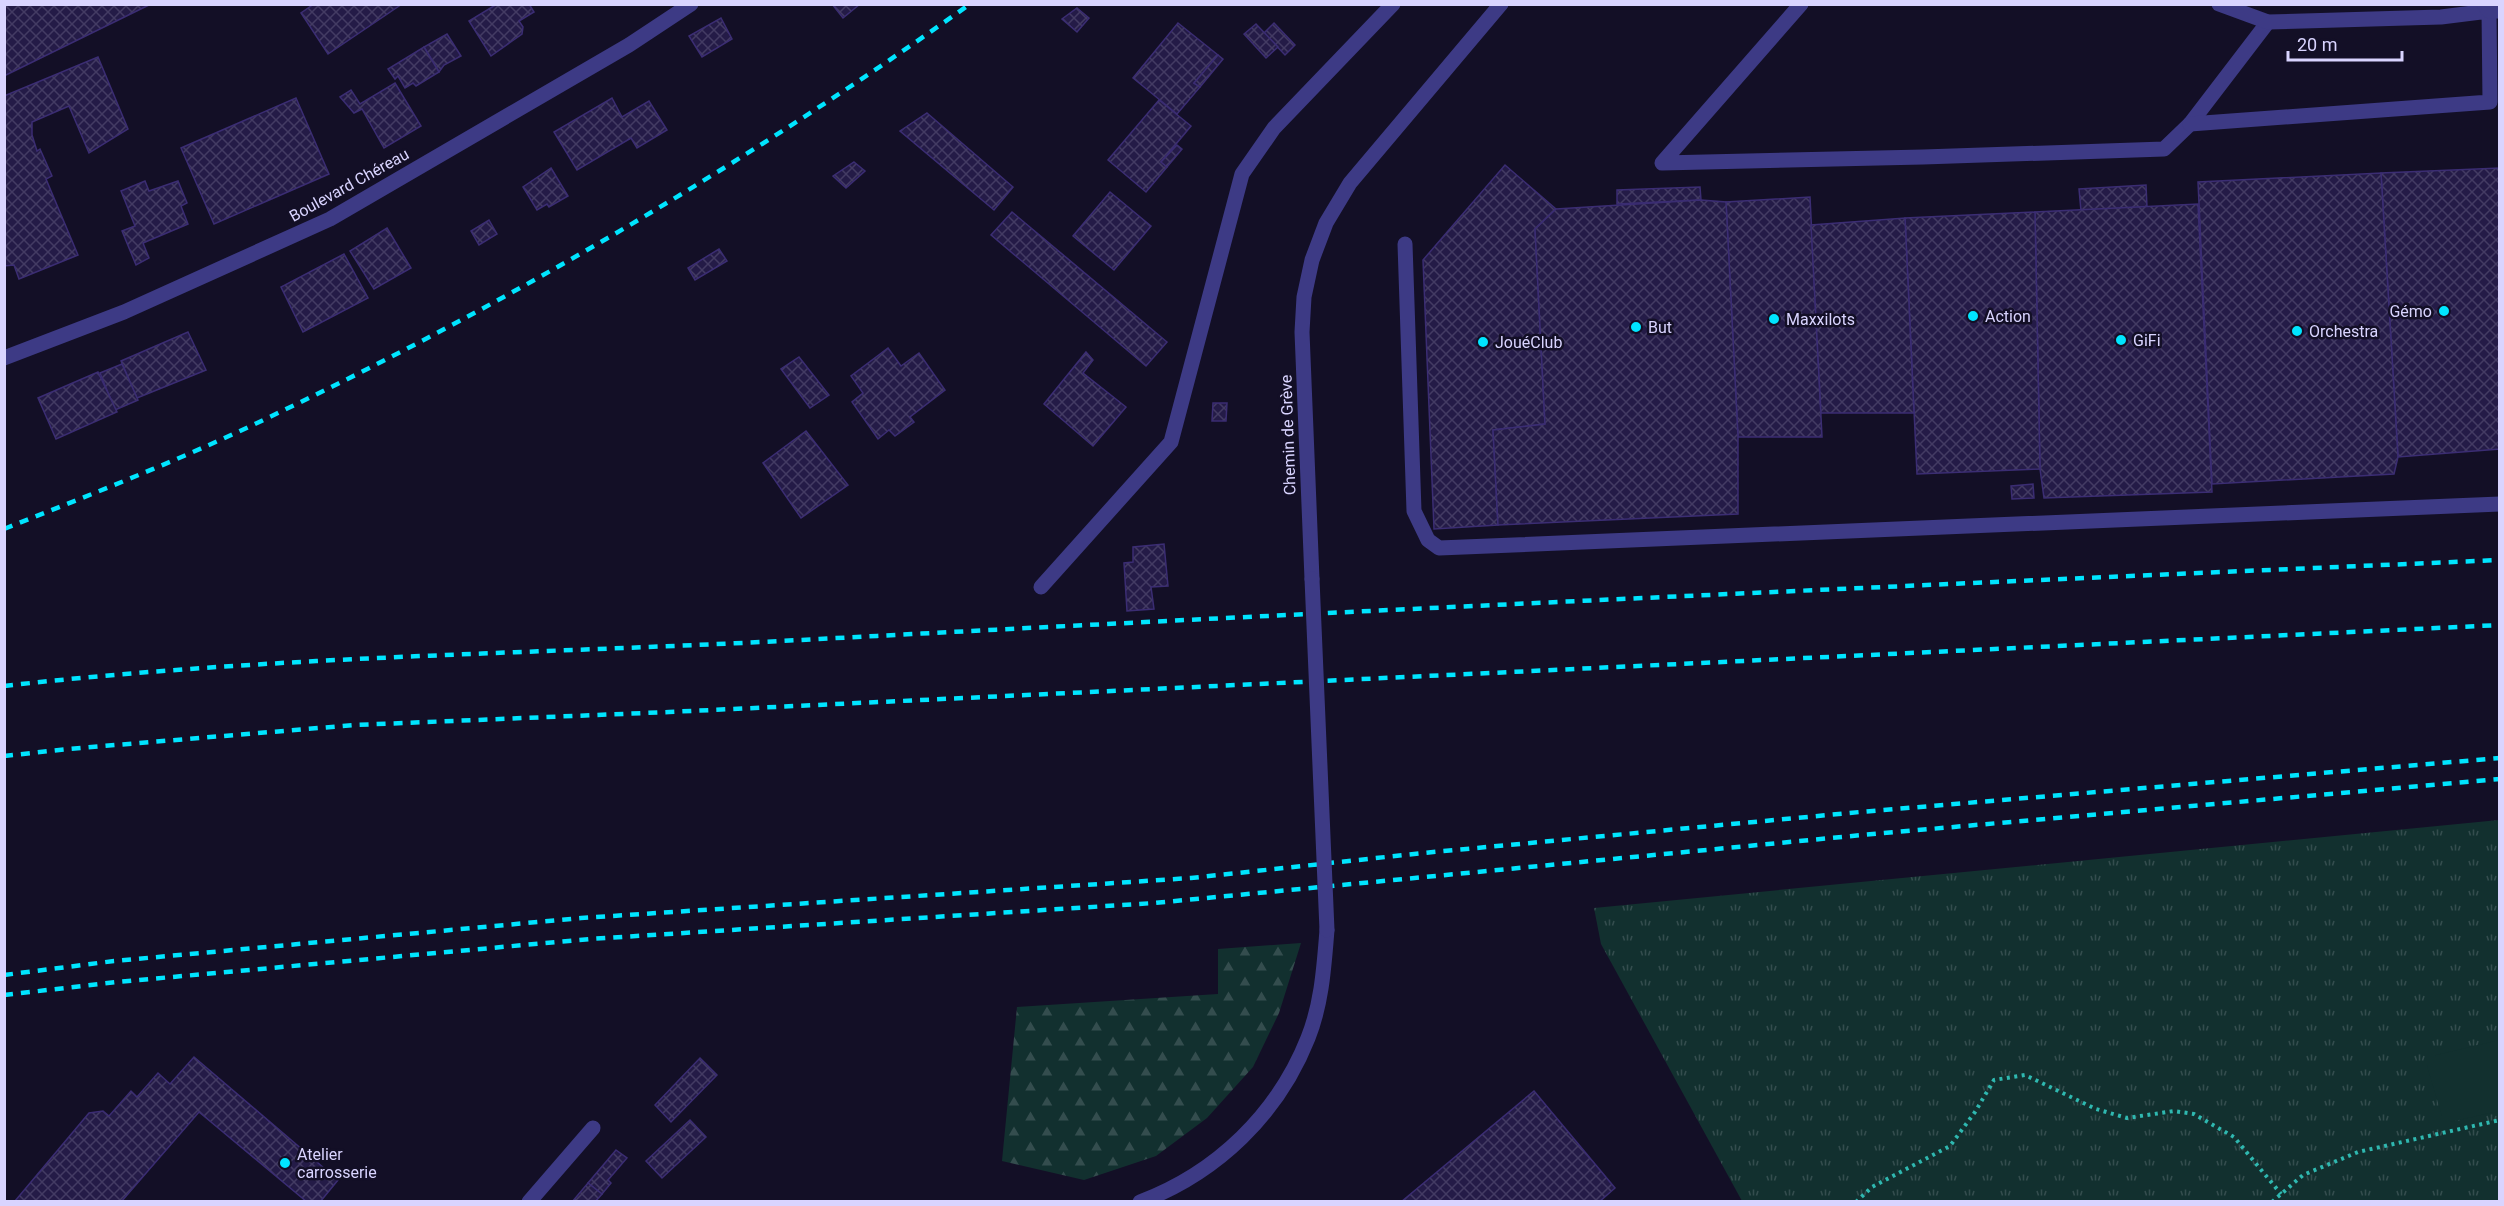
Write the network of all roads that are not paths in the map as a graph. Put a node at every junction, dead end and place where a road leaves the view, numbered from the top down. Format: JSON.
{"nodes":[{"id":1,"x":691,"y":4,"type":"edge"},
{"id":2,"x":1393,"y":4,"type":"edge"},
{"id":3,"x":1501,"y":4,"type":"edge"},
{"id":4,"x":1801,"y":4,"type":"edge"},
{"id":5,"x":2219,"y":4,"type":"edge"},
{"id":6,"x":2491,"y":9,"type":"edge"},
{"id":7,"x":2268,"y":22,"type":"junction"},
{"id":8,"x":2190,"y":124,"type":"junction"},
{"id":9,"x":1406,"y":244,"type":"dead end"},
{"id":10,"x":4,"y":358,"type":"edge"},
{"id":11,"x":2499,"y":504,"type":"edge"},
{"id":12,"x":1041,"y":587,"type":"dead end"},
{"id":13,"x":593,"y":1128,"type":"dead end"},
{"id":14,"x":529,"y":1202,"type":"edge"},
{"id":15,"x":1140,"y":1202,"type":"edge"}],
"edges":[{"from":1,"to":10,"type":"street","name":"Boulevard Chéreau"},
{"from":2,"to":12,"type":"street"},
{"from":3,"to":15,"type":"street","name":"Chemin de Grève","bridge":true},
{"from":4,"to":8,"type":"street"},
{"from":5,"to":7,"type":"street"},
{"from":6,"to":7,"type":"street"},
{"from":6,"to":8,"type":"street"},
{"from":7,"to":8,"type":"street"},
{"from":9,"to":11,"type":"street"},
{"from":13,"to":14,"type":"street"}]}
